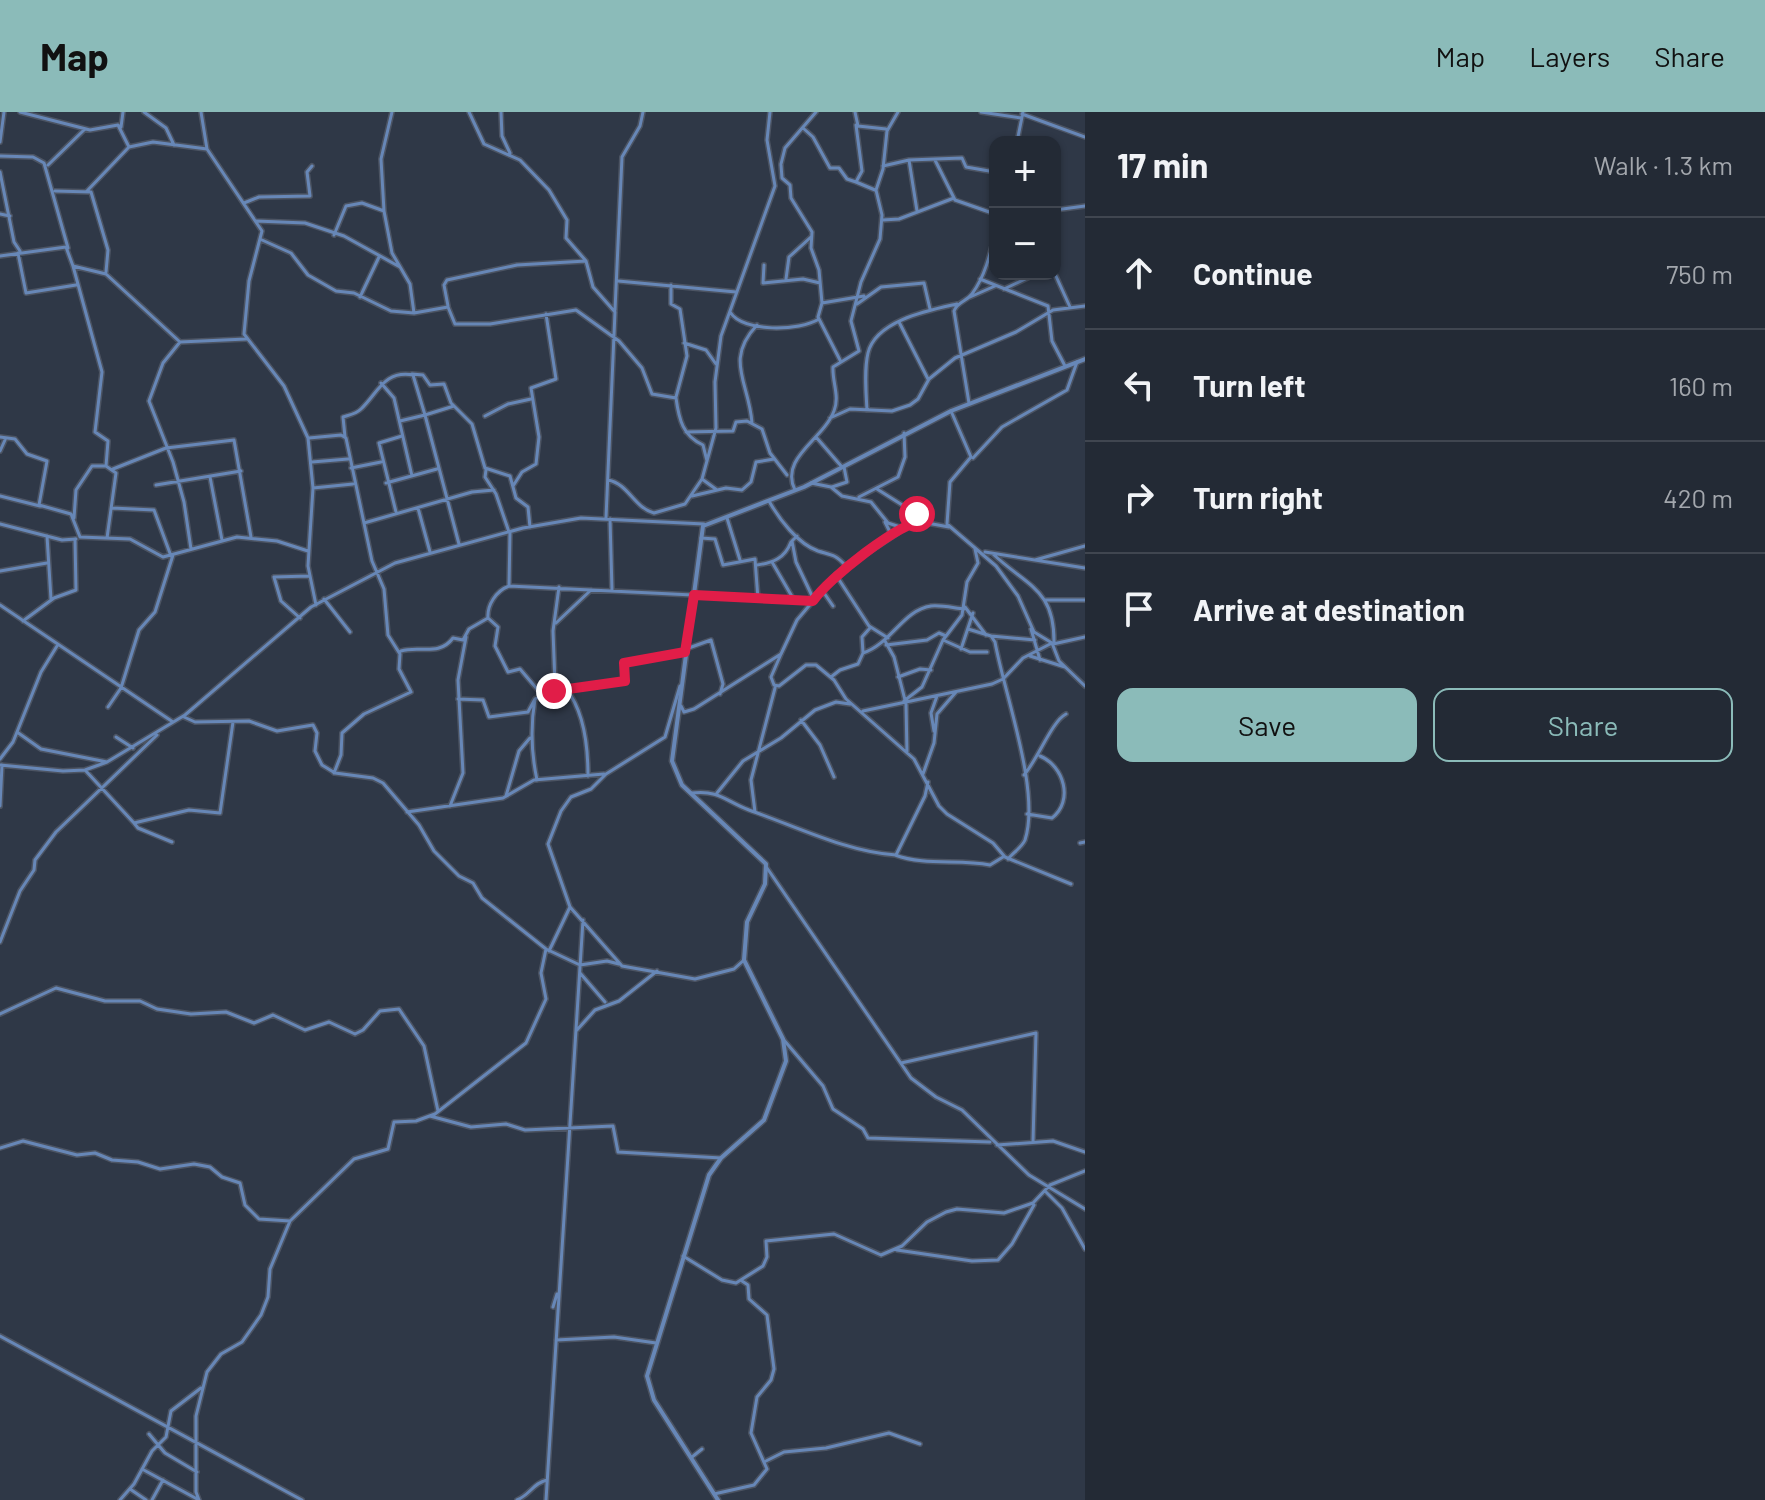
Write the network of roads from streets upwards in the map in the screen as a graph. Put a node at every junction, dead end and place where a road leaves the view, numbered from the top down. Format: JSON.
{"nodes":[{"id":1,"x":4,"y":112,"type":"edge"},
{"id":2,"x":20,"y":112,"type":"edge"},
{"id":3,"x":123,"y":112,"type":"edge"},
{"id":4,"x":144,"y":112,"type":"edge"},
{"id":5,"x":201,"y":112,"type":"edge"},
{"id":6,"x":392,"y":112,"type":"edge"},
{"id":7,"x":469,"y":112,"type":"edge"},
{"id":8,"x":501,"y":112,"type":"edge"},
{"id":9,"x":643,"y":112,"type":"edge"},
{"id":10,"x":770,"y":112,"type":"edge"},
{"id":11,"x":816,"y":112,"type":"edge"},
{"id":12,"x":855,"y":112,"type":"edge"},
{"id":13,"x":898,"y":112,"type":"edge"},
{"id":14,"x":981,"y":112,"type":"edge"},
{"id":15,"x":995,"y":113,"type":"edge"},
{"id":16,"x":36,"y":114,"type":"edge"},
{"id":17,"x":1022,"y":115,"type":"edge"},
{"id":18,"x":856,"y":125,"type":"junction"},
{"id":19,"x":121,"y":127,"type":"junction"},
{"id":20,"x":803,"y":128,"type":"junction"},
{"id":21,"x":85,"y":129,"type":"junction"},
{"id":22,"x":888,"y":130,"type":"junction"},
{"id":23,"x":1018,"y":136,"type":"edge"},
{"id":24,"x":1085,"y":137,"type":"edge"},
{"id":25,"x":0,"y":142,"type":"edge"},
{"id":26,"x":174,"y":145,"type":"junction"},
{"id":27,"x":129,"y":147,"type":"junction"},
{"id":28,"x":207,"y":149,"type":"junction"},
{"id":29,"x":510,"y":153,"type":"junction"},
{"id":30,"x":0,"y":156,"type":"edge"},
{"id":31,"x":934,"y":158,"type":"junction"},
{"id":32,"x":909,"y":160,"type":"junction"},
{"id":33,"x":50,"y":161,"type":"junction"},
{"id":34,"x":43,"y":162,"type":"junction"},
{"id":35,"x":781,"y":165,"type":"junction"},
{"id":36,"x":312,"y":166,"type":"dead end"},
{"id":37,"x":883,"y":166,"type":"junction"},
{"id":38,"x":48,"y":168,"type":"junction"},
{"id":39,"x":989,"y":171,"type":"edge"},
{"id":40,"x":0,"y":172,"type":"edge"},
{"id":41,"x":775,"y":181,"type":"junction"},
{"id":42,"x":856,"y":182,"type":"junction"},
{"id":43,"x":876,"y":190,"type":"junction"},
{"id":44,"x":55,"y":191,"type":"junction"},
{"id":45,"x":89,"y":192,"type":"junction"},
{"id":46,"x":954,"y":198,"type":"junction"},
{"id":47,"x":244,"y":203,"type":"junction"},
{"id":48,"x":1085,"y":206,"type":"edge"},
{"id":49,"x":1061,"y":209,"type":"edge"},
{"id":50,"x":384,"y":211,"type":"junction"},
{"id":51,"x":917,"y":212,"type":"junction"},
{"id":52,"x":989,"y":212,"type":"edge"},
{"id":53,"x":0,"y":214,"type":"edge"},
{"id":54,"x":8,"y":214,"type":"junction"},
{"id":55,"x":882,"y":220,"type":"junction"},
{"id":56,"x":256,"y":221,"type":"junction"},
{"id":57,"x":334,"y":235,"type":"junction"},
{"id":58,"x":811,"y":237,"type":"junction"},
{"id":59,"x":262,"y":240,"type":"junction"},
{"id":60,"x":68,"y":248,"type":"junction"},
{"id":61,"x":17,"y":252,"type":"junction"},
{"id":62,"x":989,"y":252,"type":"edge"},
{"id":63,"x":0,"y":256,"type":"edge"},
{"id":64,"x":380,"y":256,"type":"junction"},
{"id":65,"x":586,"y":261,"type":"junction"},
{"id":66,"x":764,"y":265,"type":"dead end"},
{"id":67,"x":73,"y":266,"type":"junction"},
{"id":68,"x":400,"y":267,"type":"junction"},
{"id":69,"x":106,"y":274,"type":"junction"},
{"id":70,"x":980,"y":279,"type":"junction"},
{"id":71,"x":1023,"y":280,"type":"edge"},
{"id":72,"x":1058,"y":280,"type":"edge"},
{"id":73,"x":786,"y":281,"type":"junction"},
{"id":74,"x":616,"y":282,"type":"junction"},
{"id":75,"x":820,"y":283,"type":"junction"},
{"id":76,"x":78,"y":285,"type":"junction"},
{"id":77,"x":671,"y":285,"type":"junction"},
{"id":78,"x":995,"y":286,"type":"junction"},
{"id":79,"x":1004,"y":289,"type":"junction"},
{"id":80,"x":736,"y":292,"type":"junction"},
{"id":81,"x":857,"y":295,"type":"junction"},
{"id":82,"x":865,"y":296,"type":"junction"},
{"id":83,"x":360,"y":297,"type":"junction"},
{"id":84,"x":970,"y":297,"type":"junction"},
{"id":85,"x":822,"y":303,"type":"junction"},
{"id":86,"x":957,"y":304,"type":"junction"},
{"id":87,"x":856,"y":305,"type":"junction"},
{"id":88,"x":1085,"y":306,"type":"edge"},
{"id":89,"x":448,"y":307,"type":"junction"},
{"id":90,"x":1070,"y":308,"type":"junction"},
{"id":91,"x":930,"y":309,"type":"junction"},
{"id":92,"x":615,"y":312,"type":"junction"},
{"id":93,"x":730,"y":312,"type":"junction"},
{"id":94,"x":1050,"y":312,"type":"junction"},
{"id":95,"x":414,"y":313,"type":"junction"},
{"id":96,"x":546,"y":314,"type":"junction"},
{"id":97,"x":819,"y":319,"type":"junction"},
{"id":98,"x":899,"y":322,"type":"junction"},
{"id":99,"x":757,"y":325,"type":"junction"},
{"id":100,"x":615,"y":337,"type":"junction"},
{"id":101,"x":246,"y":339,"type":"junction"},
{"id":102,"x":180,"y":342,"type":"junction"},
{"id":103,"x":684,"y":343,"type":"junction"},
{"id":104,"x":960,"y":355,"type":"junction"},
{"id":105,"x":1085,"y":359,"type":"edge"},
{"id":106,"x":841,"y":362,"type":"junction"},
{"id":107,"x":1077,"y":362,"type":"junction"},
{"id":108,"x":717,"y":366,"type":"junction"},
{"id":109,"x":1065,"y":366,"type":"junction"},
{"id":110,"x":412,"y":374,"type":"junction"},
{"id":111,"x":929,"y":379,"type":"junction"},
{"id":112,"x":381,"y":383,"type":"junction"},
{"id":113,"x":676,"y":398,"type":"junction"},
{"id":114,"x":531,"y":399,"type":"junction"},
{"id":115,"x":969,"y":404,"type":"junction"},
{"id":116,"x":454,"y":406,"type":"junction"},
{"id":117,"x":867,"y":410,"type":"junction"},
{"id":118,"x":951,"y":411,"type":"junction"},
{"id":119,"x":425,"y":415,"type":"junction"},
{"id":120,"x":485,"y":416,"type":"dead end"},
{"id":121,"x":829,"y":419,"type":"junction"},
{"id":122,"x":400,"y":421,"type":"junction"},
{"id":123,"x":752,"y":423,"type":"junction"},
{"id":124,"x":686,"y":432,"type":"junction"},
{"id":125,"x":715,"y":432,"type":"junction"},
{"id":126,"x":904,"y":433,"type":"junction"},
{"id":127,"x":402,"y":436,"type":"junction"},
{"id":128,"x":0,"y":437,"type":"edge"},
{"id":129,"x":816,"y":437,"type":"junction"},
{"id":130,"x":308,"y":438,"type":"junction"},
{"id":131,"x":346,"y":438,"type":"junction"},
{"id":132,"x":5,"y":439,"type":"junction"},
{"id":133,"x":166,"y":448,"type":"junction"},
{"id":134,"x":0,"y":451,"type":"edge"},
{"id":135,"x":350,"y":459,"type":"junction"},
{"id":136,"x":774,"y":459,"type":"junction"},
{"id":137,"x":970,"y":460,"type":"junction"},
{"id":138,"x":707,"y":461,"type":"junction"},
{"id":139,"x":312,"y":462,"type":"junction"},
{"id":140,"x":381,"y":462,"type":"junction"},
{"id":141,"x":106,"y":466,"type":"junction"},
{"id":142,"x":843,"y":467,"type":"junction"},
{"id":143,"x":351,"y":468,"type":"junction"},
{"id":144,"x":113,"y":469,"type":"junction"},
{"id":145,"x":438,"y":469,"type":"junction"},
{"id":146,"x":486,"y":469,"type":"junction"},
{"id":147,"x":241,"y":471,"type":"junction"},
{"id":148,"x":412,"y":476,"type":"junction"},
{"id":149,"x":210,"y":477,"type":"junction"},
{"id":150,"x":789,"y":477,"type":"junction"},
{"id":151,"x":702,"y":479,"type":"junction"},
{"id":152,"x":608,"y":480,"type":"junction"},
{"id":153,"x":178,"y":482,"type":"junction"},
{"id":154,"x":386,"y":483,"type":"junction"},
{"id":155,"x":811,"y":483,"type":"junction"},
{"id":156,"x":355,"y":484,"type":"junction"},
{"id":157,"x":156,"y":485,"type":"dead end"},
{"id":158,"x":513,"y":486,"type":"junction"},
{"id":159,"x":831,"y":487,"type":"junction"},
{"id":160,"x":313,"y":488,"type":"junction"},
{"id":161,"x":877,"y":489,"type":"junction"},
{"id":162,"x":494,"y":490,"type":"junction"},
{"id":163,"x":717,"y":490,"type":"junction"},
{"id":164,"x":795,"y":490,"type":"junction"},
{"id":165,"x":0,"y":496,"type":"edge"},
{"id":166,"x":692,"y":496,"type":"junction"},
{"id":167,"x":859,"y":497,"type":"junction"},
{"id":168,"x":446,"y":500,"type":"junction"},
{"id":169,"x":769,"y":501,"type":"junction"},
{"id":170,"x":40,"y":506,"type":"junction"},
{"id":171,"x":111,"y":508,"type":"junction"},
{"id":172,"x":418,"y":508,"type":"junction"},
{"id":173,"x":397,"y":513,"type":"junction"},
{"id":174,"x":74,"y":518,"type":"junction"},
{"id":175,"x":727,"y":518,"type":"junction"},
{"id":176,"x":608,"y":519,"type":"junction"},
{"id":177,"x":884,"y":519,"type":"junction"},
{"id":178,"x":926,"y":520,"type":"junction"},
{"id":179,"x":364,"y":523,"type":"junction"},
{"id":180,"x":0,"y":524,"type":"edge"},
{"id":181,"x":704,"y":524,"type":"junction"},
{"id":182,"x":530,"y":527,"type":"junction"},
{"id":183,"x":949,"y":527,"type":"junction"},
{"id":184,"x":903,"y":528,"type":"junction"},
{"id":185,"x":509,"y":532,"type":"junction"},
{"id":186,"x":47,"y":536,"type":"junction"},
{"id":187,"x":797,"y":536,"type":"junction"},
{"id":188,"x":892,"y":536,"type":"junction"},
{"id":189,"x":251,"y":537,"type":"junction"},
{"id":190,"x":78,"y":538,"type":"junction"},
{"id":191,"x":107,"y":538,"type":"junction"},
{"id":192,"x":701,"y":538,"type":"junction"},
{"id":193,"x":222,"y":540,"type":"junction"},
{"id":194,"x":792,"y":541,"type":"junction"},
{"id":195,"x":459,"y":545,"type":"junction"},
{"id":196,"x":1085,"y":546,"type":"edge"},
{"id":197,"x":975,"y":549,"type":"junction"},
{"id":198,"x":191,"y":551,"type":"junction"},
{"id":199,"x":308,"y":551,"type":"junction"},
{"id":200,"x":430,"y":552,"type":"junction"},
{"id":201,"x":981,"y":552,"type":"junction"},
{"id":202,"x":993,"y":554,"type":"junction"},
{"id":203,"x":172,"y":556,"type":"junction"},
{"id":204,"x":740,"y":560,"type":"junction"},
{"id":205,"x":1032,"y":560,"type":"junction"},
{"id":206,"x":772,"y":562,"type":"junction"},
{"id":207,"x":47,"y":563,"type":"junction"},
{"id":208,"x":757,"y":565,"type":"junction"},
{"id":209,"x":845,"y":565,"type":"junction"},
{"id":210,"x":1085,"y":568,"type":"edge"},
{"id":211,"x":377,"y":570,"type":"junction"},
{"id":212,"x":0,"y":571,"type":"edge"},
{"id":213,"x":836,"y":574,"type":"junction"},
{"id":214,"x":309,"y":576,"type":"junction"},
{"id":215,"x":509,"y":586,"type":"junction"},
{"id":216,"x":559,"y":587,"type":"junction"},
{"id":217,"x":592,"y":589,"type":"junction"},
{"id":218,"x":612,"y":590,"type":"junction"},
{"id":219,"x":822,"y":590,"type":"junction"},
{"id":220,"x":694,"y":595,"type":"junction"},
{"id":221,"x":51,"y":599,"type":"junction"},
{"id":222,"x":324,"y":599,"type":"junction"},
{"id":223,"x":758,"y":599,"type":"junction"},
{"id":224,"x":794,"y":600,"type":"junction"},
{"id":225,"x":814,"y":600,"type":"junction"},
{"id":226,"x":1045,"y":600,"type":"junction"},
{"id":227,"x":1085,"y":600,"type":"edge"},
{"id":228,"x":0,"y":605,"type":"edge"},
{"id":229,"x":316,"y":605,"type":"junction"},
{"id":230,"x":833,"y":606,"type":"dead end"},
{"id":231,"x":964,"y":607,"type":"junction"},
{"id":232,"x":973,"y":613,"type":"junction"},
{"id":233,"x":300,"y":618,"type":"junction"},
{"id":234,"x":488,"y":618,"type":"junction"},
{"id":235,"x":23,"y":621,"type":"junction"},
{"id":236,"x":1029,"y":623,"type":"junction"},
{"id":237,"x":554,"y":626,"type":"junction"},
{"id":238,"x":871,"y":628,"type":"junction"},
{"id":239,"x":968,"y":629,"type":"junction"},
{"id":240,"x":350,"y":632,"type":"dead end"},
{"id":241,"x":989,"y":636,"type":"junction"},
{"id":242,"x":466,"y":637,"type":"junction"},
{"id":243,"x":1085,"y":637,"type":"edge"},
{"id":244,"x":945,"y":638,"type":"junction"},
{"id":245,"x":1035,"y":640,"type":"junction"},
{"id":246,"x":886,"y":641,"type":"junction"},
{"id":247,"x":1053,"y":643,"type":"junction"},
{"id":248,"x":57,"y":646,"type":"junction"},
{"id":249,"x":961,"y":649,"type":"junction"},
{"id":250,"x":685,"y":650,"type":"junction"},
{"id":251,"x":399,"y":652,"type":"junction"},
{"id":252,"x":987,"y":652,"type":"dead end"},
{"id":253,"x":1037,"y":652,"type":"junction"},
{"id":254,"x":863,"y":653,"type":"junction"},
{"id":255,"x":781,"y":654,"type":"junction"},
{"id":256,"x":1030,"y":656,"type":"junction"},
{"id":257,"x":1040,"y":660,"type":"junction"},
{"id":258,"x":1066,"y":667,"type":"junction"},
{"id":259,"x":931,"y":670,"type":"junction"},
{"id":260,"x":681,"y":675,"type":"junction"},
{"id":261,"x":831,"y":677,"type":"junction"},
{"id":262,"x":898,"y":677,"type":"junction"},
{"id":263,"x":1003,"y":679,"type":"junction"},
{"id":264,"x":680,"y":686,"type":"junction"},
{"id":265,"x":775,"y":686,"type":"junction"},
{"id":266,"x":1085,"y":686,"type":"edge"},
{"id":267,"x":121,"y":688,"type":"junction"},
{"id":268,"x":566,"y":688,"type":"junction"},
{"id":269,"x":550,"y":691,"type":"junction"},
{"id":270,"x":956,"y":691,"type":"junction"},
{"id":271,"x":720,"y":694,"type":"junction"},
{"id":272,"x":937,"y":696,"type":"junction"},
{"id":273,"x":458,"y":699,"type":"junction"},
{"id":274,"x":535,"y":699,"type":"junction"},
{"id":275,"x":903,"y":702,"type":"junction"},
{"id":276,"x":853,"y":705,"type":"junction"},
{"id":277,"x":108,"y":707,"type":"dead end"},
{"id":278,"x":863,"y":711,"type":"junction"},
{"id":279,"x":1066,"y":714,"type":"dead end"},
{"id":280,"x":185,"y":715,"type":"junction"},
{"id":281,"x":801,"y":720,"type":"junction"},
{"id":282,"x":175,"y":721,"type":"junction"},
{"id":283,"x":188,"y":721,"type":"junction"},
{"id":284,"x":233,"y":721,"type":"junction"},
{"id":285,"x":17,"y":732,"type":"junction"},
{"id":286,"x":934,"y":733,"type":"junction"},
{"id":287,"x":157,"y":735,"type":"dead end"},
{"id":288,"x":116,"y":737,"type":"dead end"},
{"id":289,"x":531,"y":738,"type":"junction"},
{"id":290,"x":133,"y":748,"type":"junction"},
{"id":291,"x":756,"y":754,"type":"junction"},
{"id":292,"x":907,"y":754,"type":"junction"},
{"id":293,"x":1040,"y":756,"type":"junction"},
{"id":294,"x":0,"y":759,"type":"edge"},
{"id":295,"x":107,"y":762,"type":"junction"},
{"id":296,"x":1,"y":765,"type":"edge"},
{"id":297,"x":85,"y":770,"type":"junction"},
{"id":298,"x":334,"y":773,"type":"junction"},
{"id":299,"x":606,"y":774,"type":"junction"},
{"id":300,"x":923,"y":774,"type":"junction"},
{"id":301,"x":1024,"y":775,"type":"junction"},
{"id":302,"x":588,"y":776,"type":"junction"},
{"id":303,"x":834,"y":777,"type":"dead end"},
{"id":304,"x":537,"y":780,"type":"junction"},
{"id":305,"x":928,"y":782,"type":"junction"},
{"id":306,"x":99,"y":788,"type":"junction"},
{"id":307,"x":691,"y":793,"type":"junction"},
{"id":308,"x":717,"y":793,"type":"junction"},
{"id":309,"x":506,"y":796,"type":"junction"},
{"id":310,"x":0,"y":806,"type":"edge"},
{"id":311,"x":450,"y":806,"type":"junction"},
{"id":312,"x":407,"y":812,"type":"junction"},
{"id":313,"x":755,"y":812,"type":"junction"},
{"id":314,"x":1027,"y":814,"type":"junction"},
{"id":315,"x":134,"y":823,"type":"junction"},
{"id":316,"x":172,"y":842,"type":"dead end"},
{"id":317,"x":895,"y":855,"type":"junction"},
{"id":318,"x":1006,"y":858,"type":"junction"},
{"id":319,"x":767,"y":868,"type":"junction"},
{"id":320,"x":1071,"y":884,"type":"dead end"},
{"id":321,"x":570,"y":907,"type":"junction"},
{"id":322,"x":583,"y":920,"type":"junction"},
{"id":323,"x":0,"y":942,"type":"edge"},
{"id":324,"x":548,"y":950,"type":"junction"},
{"id":325,"x":744,"y":960,"type":"junction"},
{"id":326,"x":580,"y":965,"type":"junction"},
{"id":327,"x":620,"y":965,"type":"junction"},
{"id":328,"x":658,"y":971,"type":"junction"},
{"id":329,"x":580,"y":973,"type":"junction"},
{"id":330,"x":606,"y":1004,"type":"junction"},
{"id":331,"x":0,"y":1014,"type":"edge"},
{"id":332,"x":576,"y":1031,"type":"junction"},
{"id":333,"x":783,"y":1039,"type":"junction"},
{"id":334,"x":901,"y":1063,"type":"junction"},
{"id":335,"x":438,"y":1111,"type":"junction"},
{"id":336,"x":430,"y":1116,"type":"junction"},
{"id":337,"x":569,"y":1127,"type":"junction"},
{"id":338,"x":1033,"y":1141,"type":"junction"},
{"id":339,"x":993,"y":1143,"type":"junction"},
{"id":340,"x":0,"y":1148,"type":"edge"},
{"id":341,"x":1085,"y":1152,"type":"edge"},
{"id":342,"x":721,"y":1158,"type":"junction"},
{"id":343,"x":1085,"y":1171,"type":"edge"},
{"id":344,"x":1046,"y":1189,"type":"junction"},
{"id":345,"x":1035,"y":1201,"type":"junction"},
{"id":346,"x":1085,"y":1209,"type":"edge"},
{"id":347,"x":290,"y":1221,"type":"junction"},
{"id":348,"x":896,"y":1249,"type":"junction"},
{"id":349,"x":1085,"y":1249,"type":"edge"},
{"id":350,"x":683,"y":1256,"type":"junction"},
{"id":351,"x":742,"y":1281,"type":"junction"},
{"id":352,"x":559,"y":1291,"type":"junction"},
{"id":353,"x":553,"y":1307,"type":"dead end"},
{"id":354,"x":0,"y":1336,"type":"edge"},
{"id":355,"x":556,"y":1340,"type":"junction"},
{"id":356,"x":657,"y":1343,"type":"junction"},
{"id":357,"x":202,"y":1387,"type":"junction"},
{"id":358,"x":168,"y":1425,"type":"junction"},
{"id":359,"x":149,"y":1434,"type":"dead end"},
{"id":360,"x":196,"y":1441,"type":"junction"},
{"id":361,"x":920,"y":1444,"type":"dead end"},
{"id":362,"x":158,"y":1446,"type":"junction"},
{"id":363,"x":702,"y":1449,"type":"dead end"},
{"id":364,"x":692,"y":1457,"type":"junction"},
{"id":365,"x":766,"y":1461,"type":"junction"},
{"id":366,"x":142,"y":1469,"type":"junction"},
{"id":367,"x":197,"y":1472,"type":"junction"},
{"id":368,"x":163,"y":1480,"type":"junction"},
{"id":369,"x":547,"y":1480,"type":"junction"},
{"id":370,"x":130,"y":1489,"type":"junction"},
{"id":371,"x":714,"y":1494,"type":"junction"},
{"id":372,"x":189,"y":1498,"type":"edge"},
{"id":373,"x":120,"y":1500,"type":"edge"},
{"id":374,"x":146,"y":1500,"type":"edge"},
{"id":375,"x":152,"y":1500,"type":"edge"},
{"id":376,"x":199,"y":1500,"type":"edge"},
{"id":377,"x":302,"y":1500,"type":"edge"},
{"id":378,"x":517,"y":1500,"type":"edge"},
{"id":379,"x":546,"y":1500,"type":"edge"},
{"id":380,"x":718,"y":1500,"type":"edge"}],
"edges":[{"from":1,"to":25,"type":"street"},
{"from":2,"to":16,"type":"street"},
{"from":3,"to":19,"type":"street"},
{"from":4,"to":26,"type":"street"},
{"from":5,"to":28,"type":"street"},
{"from":6,"to":50,"type":"street"},
{"from":7,"to":29,"type":"street"},
{"from":8,"to":29,"type":"street"},
{"from":9,"to":74,"type":"street"},
{"from":10,"to":41,"type":"street"},
{"from":11,"to":20,"type":"street"},
{"from":12,"to":18,"type":"street"},
{"from":13,"to":22,"type":"street"},
{"from":14,"to":15,"type":"street"},
{"from":15,"to":17,"type":"street"},
{"from":16,"to":21,"type":"street"},
{"from":17,"to":23,"type":"street"},
{"from":17,"to":24,"type":"street"},
{"from":18,"to":22,"type":"street"},
{"from":18,"to":42,"type":"street"},
{"from":19,"to":21,"type":"street"},
{"from":19,"to":27,"type":"street"},
{"from":20,"to":35,"type":"street"},
{"from":20,"to":42,"type":"street"},
{"from":21,"to":33,"type":"street"},
{"from":22,"to":37,"type":"street"},
{"from":26,"to":27,"type":"street"},
{"from":26,"to":28,"type":"street"},
{"from":27,"to":45,"type":"street"},
{"from":28,"to":47,"type":"street"},
{"from":29,"to":65,"type":"street"},
{"from":30,"to":34,"type":"street"},
{"from":31,"to":32,"type":"street"},
{"from":31,"to":39,"type":"street"},
{"from":31,"to":46,"type":"street"},
{"from":32,"to":37,"type":"street"},
{"from":32,"to":51,"type":"street"},
{"from":33,"to":34,"type":"street"},
{"from":33,"to":38,"type":"street"},
{"from":34,"to":38,"type":"street"},
{"from":35,"to":41,"type":"street"},
{"from":35,"to":58,"type":"street"},
{"from":36,"to":47,"type":"street"},
{"from":37,"to":43,"type":"street"},
{"from":38,"to":44,"type":"street"},
{"from":40,"to":54,"type":"street"},
{"from":41,"to":80,"type":"street"},
{"from":42,"to":43,"type":"street"},
{"from":43,"to":55,"type":"street"},
{"from":44,"to":45,"type":"street"},
{"from":44,"to":60,"type":"street"},
{"from":45,"to":69,"type":"street"},
{"from":46,"to":51,"type":"street"},
{"from":46,"to":52,"type":"street"},
{"from":47,"to":56,"type":"street"},
{"from":48,"to":49,"type":"street"},
{"from":50,"to":57,"type":"street"},
{"from":50,"to":68,"type":"street"},
{"from":51,"to":55,"type":"street"},
{"from":53,"to":54,"type":"street"},
{"from":54,"to":61,"type":"street"},
{"from":55,"to":81,"type":"street"},
{"from":56,"to":57,"type":"street"},
{"from":56,"to":59,"type":"street"},
{"from":57,"to":64,"type":"street"},
{"from":58,"to":73,"type":"street"},
{"from":58,"to":75,"type":"street"},
{"from":59,"to":83,"type":"street"},
{"from":59,"to":101,"type":"street"},
{"from":60,"to":61,"type":"street"},
{"from":60,"to":67,"type":"street"},
{"from":61,"to":63,"type":"street"},
{"from":61,"to":76,"type":"street"},
{"from":62,"to":70,"type":"street"},
{"from":64,"to":68,"type":"street"},
{"from":64,"to":83,"type":"street"},
{"from":65,"to":89,"type":"street"},
{"from":65,"to":92,"type":"street"},
{"from":66,"to":73,"type":"street"},
{"from":67,"to":69,"type":"street"},
{"from":67,"to":76,"type":"street"},
{"from":68,"to":95,"type":"street"},
{"from":69,"to":102,"type":"street"},
{"from":70,"to":78,"type":"street"},
{"from":70,"to":84,"type":"street"},
{"from":71,"to":79,"type":"street"},
{"from":72,"to":90,"type":"street"},
{"from":73,"to":75,"type":"street"},
{"from":74,"to":77,"type":"street"},
{"from":74,"to":92,"type":"street"},
{"from":75,"to":85,"type":"street"},
{"from":76,"to":141,"type":"street"},
{"from":77,"to":80,"type":"street"},
{"from":77,"to":103,"type":"street"},
{"from":78,"to":79,"type":"street"},
{"from":78,"to":84,"type":"street"},
{"from":79,"to":94,"type":"street"},
{"from":80,"to":93,"type":"street"},
{"from":81,"to":82,"type":"street"},
{"from":81,"to":85,"type":"street"},
{"from":81,"to":87,"type":"street"},
{"from":82,"to":87,"type":"street"},
{"from":82,"to":91,"type":"street"},
{"from":83,"to":95,"type":"street"},
{"from":84,"to":86,"type":"street"},
{"from":85,"to":97,"type":"street"},
{"from":86,"to":91,"type":"street"},
{"from":86,"to":104,"type":"street"},
{"from":87,"to":106,"type":"street"},
{"from":88,"to":90,"type":"street"},
{"from":89,"to":95,"type":"street"},
{"from":89,"to":96,"type":"street"},
{"from":90,"to":94,"type":"street"},
{"from":91,"to":98,"type":"street"},
{"from":92,"to":100,"type":"street"},
{"from":93,"to":99,"type":"street"},
{"from":93,"to":108,"type":"street"},
{"from":94,"to":104,"type":"street"},
{"from":94,"to":109,"type":"street"},
{"from":96,"to":100,"type":"street"},
{"from":96,"to":114,"type":"street"},
{"from":97,"to":99,"type":"street"},
{"from":97,"to":106,"type":"street"},
{"from":98,"to":111,"type":"street"},
{"from":98,"to":117,"type":"street"},
{"from":99,"to":123,"type":"street"},
{"from":100,"to":113,"type":"street"},
{"from":100,"to":152,"type":"street"},
{"from":101,"to":102,"type":"street"},
{"from":101,"to":130,"type":"street"},
{"from":102,"to":133,"type":"street"},
{"from":103,"to":108,"type":"street"},
{"from":103,"to":113,"type":"street"},
{"from":104,"to":111,"type":"street"},
{"from":104,"to":115,"type":"street"},
{"from":105,"to":107,"type":"street"},
{"from":106,"to":121,"type":"street"},
{"from":107,"to":109,"type":"street"},
{"from":107,"to":137,"type":"street"},
{"from":108,"to":125,"type":"street"},
{"from":109,"to":115,"type":"street"},
{"from":110,"to":112,"type":"street"},
{"from":110,"to":116,"type":"street"},
{"from":110,"to":119,"type":"street"},
{"from":111,"to":117,"type":"street"},
{"from":112,"to":122,"type":"street"},
{"from":112,"to":131,"type":"street"},
{"from":113,"to":124,"type":"street"},
{"from":114,"to":120,"type":"street"},
{"from":114,"to":158,"type":"street"},
{"from":115,"to":118,"type":"street"},
{"from":116,"to":119,"type":"street"},
{"from":116,"to":146,"type":"street"},
{"from":117,"to":121,"type":"street"},
{"from":118,"to":126,"type":"street"},
{"from":118,"to":137,"type":"street"},
{"from":119,"to":122,"type":"street"},
{"from":119,"to":145,"type":"street"},
{"from":121,"to":129,"type":"street"},
{"from":122,"to":127,"type":"street"},
{"from":123,"to":125,"type":"street"},
{"from":123,"to":136,"type":"street"},
{"from":124,"to":125,"type":"street"},
{"from":124,"to":138,"type":"street"},
{"from":125,"to":138,"type":"street"},
{"from":126,"to":142,"type":"street"},
{"from":126,"to":161,"type":"street"},
{"from":127,"to":140,"type":"street"},
{"from":127,"to":148,"type":"street"},
{"from":128,"to":132,"type":"street"},
{"from":129,"to":142,"type":"street"},
{"from":129,"to":150,"type":"street"},
{"from":130,"to":131,"type":"street"},
{"from":130,"to":139,"type":"street"},
{"from":131,"to":135,"type":"street"},
{"from":132,"to":134,"type":"street"},
{"from":132,"to":170,"type":"street"},
{"from":133,"to":144,"type":"street"},
{"from":133,"to":147,"type":"street"},
{"from":133,"to":153,"type":"street"},
{"from":135,"to":139,"type":"street"},
{"from":135,"to":143,"type":"street"},
{"from":136,"to":150,"type":"street"},
{"from":136,"to":163,"type":"street"},
{"from":137,"to":183,"type":"street"},
{"from":138,"to":151,"type":"street"},
{"from":139,"to":160,"type":"street"},
{"from":140,"to":143,"type":"street"},
{"from":140,"to":154,"type":"street"},
{"from":141,"to":144,"type":"street"},
{"from":141,"to":174,"type":"street"},
{"from":142,"to":155,"type":"street"},
{"from":142,"to":159,"type":"street"},
{"from":143,"to":156,"type":"street"},
{"from":144,"to":171,"type":"street"},
{"from":145,"to":148,"type":"street"},
{"from":145,"to":168,"type":"street"},
{"from":146,"to":158,"type":"street"},
{"from":146,"to":162,"type":"street"},
{"from":147,"to":149,"type":"street"},
{"from":147,"to":189,"type":"street"},
{"from":148,"to":154,"type":"street"},
{"from":149,"to":153,"type":"street"},
{"from":149,"to":193,"type":"street"},
{"from":150,"to":164,"type":"street"},
{"from":151,"to":163,"type":"street"},
{"from":151,"to":166,"type":"street"},
{"from":152,"to":166,"type":"street"},
{"from":152,"to":176,"type":"street"},
{"from":153,"to":157,"type":"street"},
{"from":153,"to":198,"type":"street"},
{"from":154,"to":173,"type":"street"},
{"from":155,"to":159,"type":"street"},
{"from":155,"to":164,"type":"street"},
{"from":156,"to":160,"type":"street"},
{"from":156,"to":179,"type":"street"},
{"from":158,"to":182,"type":"street"},
{"from":159,"to":167,"type":"street"},
{"from":160,"to":199,"type":"street"},
{"from":161,"to":167,"type":"street"},
{"from":161,"to":178,"type":"street"},
{"from":162,"to":168,"type":"street"},
{"from":162,"to":185,"type":"street"},
{"from":163,"to":166,"type":"street"},
{"from":164,"to":169,"type":"street"},
{"from":165,"to":170,"type":"street"},
{"from":167,"to":177,"type":"street"},
{"from":168,"to":172,"type":"street"},
{"from":168,"to":195,"type":"street"},
{"from":169,"to":175,"type":"street"},
{"from":169,"to":187,"type":"street"},
{"from":170,"to":174,"type":"street"},
{"from":171,"to":191,"type":"street"},
{"from":171,"to":203,"type":"street"},
{"from":172,"to":173,"type":"street"},
{"from":172,"to":200,"type":"street"},
{"from":173,"to":179,"type":"street"},
{"from":174,"to":190,"type":"street"},
{"from":175,"to":181,"type":"street"},
{"from":175,"to":204,"type":"street"},
{"from":176,"to":181,"type":"street"},
{"from":176,"to":182,"type":"street"},
{"from":176,"to":218,"type":"street"},
{"from":177,"to":184,"type":"street"},
{"from":177,"to":188,"type":"street"},
{"from":178,"to":183,"type":"street"},
{"from":178,"to":184,"type":"street"},
{"from":179,"to":211,"type":"street"},
{"from":180,"to":186,"type":"street"},
{"from":181,"to":192,"type":"street"},
{"from":182,"to":185,"type":"street"},
{"from":183,"to":197,"type":"street"},
{"from":184,"to":188,"type":"street"},
{"from":185,"to":195,"type":"street"},
{"from":185,"to":215,"type":"street"},
{"from":186,"to":190,"type":"street"},
{"from":186,"to":207,"type":"street"},
{"from":187,"to":194,"type":"street"},
{"from":187,"to":209,"type":"street"},
{"from":188,"to":209,"type":"street"},
{"from":189,"to":193,"type":"street"},
{"from":189,"to":199,"type":"street"},
{"from":190,"to":191,"type":"street"},
{"from":190,"to":221,"type":"street"},
{"from":191,"to":203,"type":"street"},
{"from":192,"to":204,"type":"street"},
{"from":192,"to":220,"type":"street"},
{"from":193,"to":198,"type":"street"},
{"from":194,"to":206,"type":"street"},
{"from":194,"to":225,"type":"street"},
{"from":195,"to":200,"type":"street"},
{"from":196,"to":205,"type":"street"},
{"from":197,"to":201,"type":"street"},
{"from":197,"to":231,"type":"street"},
{"from":198,"to":203,"type":"street"},
{"from":199,"to":214,"type":"street"},
{"from":200,"to":211,"type":"street"},
{"from":201,"to":202,"type":"street"},
{"from":201,"to":236,"type":"street"},
{"from":202,"to":205,"type":"street"},
{"from":202,"to":226,"type":"street"},
{"from":203,"to":267,"type":"street"},
{"from":204,"to":208,"type":"street"},
{"from":205,"to":210,"type":"street"},
{"from":206,"to":208,"type":"street"},
{"from":206,"to":224,"type":"street"},
{"from":207,"to":212,"type":"street"},
{"from":207,"to":221,"type":"street"},
{"from":208,"to":223,"type":"street"},
{"from":209,"to":213,"type":"street"},
{"from":211,"to":222,"type":"street"},
{"from":211,"to":251,"type":"street"},
{"from":213,"to":219,"type":"street"},
{"from":213,"to":238,"type":"street"},
{"from":214,"to":229,"type":"street"},
{"from":214,"to":233,"type":"street"},
{"from":215,"to":216,"type":"street"},
{"from":215,"to":234,"type":"street"},
{"from":216,"to":217,"type":"street"},
{"from":216,"to":237,"type":"street"},
{"from":217,"to":218,"type":"street"},
{"from":217,"to":237,"type":"street"},
{"from":218,"to":220,"type":"street"},
{"from":219,"to":225,"type":"street"},
{"from":219,"to":230,"type":"street"},
{"from":220,"to":223,"type":"street"},
{"from":220,"to":250,"type":"street"},
{"from":221,"to":235,"type":"street"},
{"from":222,"to":229,"type":"street"},
{"from":222,"to":240,"type":"street"},
{"from":223,"to":224,"type":"street"},
{"from":224,"to":225,"type":"street"},
{"from":225,"to":255,"type":"street"},
{"from":226,"to":227,"type":"street"},
{"from":226,"to":247,"type":"street"},
{"from":228,"to":235,"type":"street"},
{"from":229,"to":233,"type":"street"},
{"from":231,"to":232,"type":"street"},
{"from":231,"to":244,"type":"street"},
{"from":231,"to":246,"type":"street"},
{"from":232,"to":239,"type":"street"},
{"from":232,"to":241,"type":"street"},
{"from":233,"to":280,"type":"street"},
{"from":234,"to":242,"type":"street"},
{"from":234,"to":269,"type":"street"},
{"from":235,"to":248,"type":"street"},
{"from":236,"to":245,"type":"street"},
{"from":236,"to":247,"type":"street"},
{"from":237,"to":269,"type":"street"},
{"from":238,"to":246,"type":"street"},
{"from":238,"to":254,"type":"street"},
{"from":239,"to":241,"type":"street"},
{"from":239,"to":249,"type":"street"},
{"from":241,"to":245,"type":"street"},
{"from":241,"to":263,"type":"street"},
{"from":242,"to":251,"type":"street"},
{"from":242,"to":273,"type":"street"},
{"from":243,"to":247,"type":"street"},
{"from":244,"to":246,"type":"street"},
{"from":244,"to":249,"type":"street"},
{"from":244,"to":259,"type":"street"},
{"from":245,"to":253,"type":"street"},
{"from":246,"to":254,"type":"street"},
{"from":246,"to":262,"type":"street"},
{"from":247,"to":253,"type":"street"},
{"from":247,"to":258,"type":"street"},
{"from":248,"to":267,"type":"street"},
{"from":248,"to":285,"type":"street"},
{"from":249,"to":252,"type":"street"},
{"from":250,"to":260,"type":"street"},
{"from":250,"to":268,"type":"street"},
{"from":250,"to":271,"type":"street"},
{"from":251,"to":298,"type":"street"},
{"from":253,"to":256,"type":"street"},
{"from":253,"to":257,"type":"street"},
{"from":254,"to":261,"type":"street"},
{"from":255,"to":265,"type":"street"},
{"from":255,"to":271,"type":"street"},
{"from":256,"to":257,"type":"street"},
{"from":256,"to":263,"type":"street"},
{"from":257,"to":258,"type":"street"},
{"from":258,"to":266,"type":"street"},
{"from":259,"to":262,"type":"street"},
{"from":259,"to":275,"type":"street"},
{"from":260,"to":264,"type":"street"},
{"from":260,"to":271,"type":"street"},
{"from":261,"to":265,"type":"street"},
{"from":261,"to":276,"type":"street"},
{"from":262,"to":275,"type":"street"},
{"from":263,"to":270,"type":"street"},
{"from":263,"to":301,"type":"street"},
{"from":264,"to":299,"type":"street"},
{"from":264,"to":307,"type":"street"},
{"from":265,"to":291,"type":"street"},
{"from":267,"to":277,"type":"street"},
{"from":267,"to":282,"type":"street"},
{"from":268,"to":269,"type":"street"},
{"from":268,"to":302,"type":"street"},
{"from":269,"to":274,"type":"street"},
{"from":270,"to":272,"type":"street"},
{"from":270,"to":286,"type":"street"},
{"from":272,"to":275,"type":"street"},
{"from":272,"to":286,"type":"street"},
{"from":273,"to":274,"type":"street"},
{"from":273,"to":311,"type":"street"},
{"from":274,"to":289,"type":"street"},
{"from":275,"to":278,"type":"street"},
{"from":275,"to":292,"type":"street"},
{"from":276,"to":278,"type":"street"},
{"from":276,"to":281,"type":"street"},
{"from":278,"to":292,"type":"street"},
{"from":279,"to":293,"type":"street"},
{"from":280,"to":282,"type":"street"},
{"from":280,"to":283,"type":"street"},
{"from":281,"to":291,"type":"street"},
{"from":281,"to":303,"type":"street"},
{"from":282,"to":283,"type":"street"},
{"from":282,"to":290,"type":"street"},
{"from":283,"to":284,"type":"street"},
{"from":284,"to":298,"type":"street"},
{"from":284,"to":315,"type":"street"},
{"from":285,"to":294,"type":"street"},
{"from":285,"to":295,"type":"street"},
{"from":286,"to":300,"type":"street"},
{"from":287,"to":306,"type":"street"},
{"from":288,"to":290,"type":"street"},
{"from":289,"to":304,"type":"street"},
{"from":289,"to":309,"type":"street"},
{"from":290,"to":295,"type":"street"},
{"from":291,"to":308,"type":"street"},
{"from":291,"to":313,"type":"street"},
{"from":292,"to":300,"type":"street"},
{"from":293,"to":301,"type":"street"},
{"from":293,"to":314,"type":"street"},
{"from":295,"to":297,"type":"street"},
{"from":296,"to":297,"type":"street"},
{"from":296,"to":310,"type":"street"},
{"from":297,"to":306,"type":"street"},
{"from":298,"to":312,"type":"street"},
{"from":299,"to":302,"type":"street"},
{"from":299,"to":321,"type":"street"},
{"from":300,"to":305,"type":"street"},
{"from":301,"to":314,"type":"street"},
{"from":302,"to":304,"type":"street"},
{"from":304,"to":309,"type":"street"},
{"from":305,"to":317,"type":"street"},
{"from":305,"to":318,"type":"street"},
{"from":306,"to":315,"type":"street"},
{"from":306,"to":323,"type":"street"},
{"from":307,"to":308,"type":"street"},
{"from":307,"to":319,"type":"street"},
{"from":308,"to":313,"type":"street"},
{"from":309,"to":311,"type":"street"},
{"from":311,"to":312,"type":"street"},
{"from":312,"to":324,"type":"street"},
{"from":313,"to":317,"type":"street"},
{"from":314,"to":318,"type":"street"},
{"from":315,"to":316,"type":"street"},
{"from":317,"to":318,"type":"street"},
{"from":318,"to":320,"type":"street"},
{"from":319,"to":325,"type":"street"},
{"from":319,"to":334,"type":"street"},
{"from":321,"to":322,"type":"street"},
{"from":321,"to":324,"type":"street"},
{"from":322,"to":326,"type":"street"},
{"from":322,"to":327,"type":"street"},
{"from":324,"to":326,"type":"street"},
{"from":324,"to":335,"type":"street"},
{"from":325,"to":328,"type":"street"},
{"from":325,"to":333,"type":"street"},
{"from":326,"to":327,"type":"street"},
{"from":326,"to":329,"type":"street"},
{"from":327,"to":328,"type":"street"},
{"from":328,"to":330,"type":"street"},
{"from":329,"to":330,"type":"street"},
{"from":329,"to":332,"type":"street"},
{"from":330,"to":332,"type":"street"},
{"from":331,"to":335,"type":"street"},
{"from":332,"to":337,"type":"street"},
{"from":333,"to":339,"type":"street"},
{"from":333,"to":342,"type":"street"},
{"from":334,"to":338,"type":"street"},
{"from":334,"to":339,"type":"street"},
{"from":335,"to":336,"type":"street"},
{"from":336,"to":337,"type":"street"},
{"from":336,"to":347,"type":"street"},
{"from":337,"to":342,"type":"street"},
{"from":337,"to":352,"type":"street"},
{"from":338,"to":339,"type":"street"},
{"from":338,"to":341,"type":"street"},
{"from":339,"to":344,"type":"street"},
{"from":340,"to":347,"type":"street"},
{"from":342,"to":350,"type":"street"},
{"from":343,"to":344,"type":"street"},
{"from":344,"to":345,"type":"street"},
{"from":344,"to":346,"type":"street"},
{"from":344,"to":349,"type":"street"},
{"from":345,"to":348,"type":"street"},
{"from":345,"to":348,"type":"street"},
{"from":347,"to":357,"type":"street"},
{"from":348,"to":351,"type":"street"},
{"from":350,"to":351,"type":"street"},
{"from":350,"to":356,"type":"street"},
{"from":351,"to":365,"type":"street"},
{"from":352,"to":353,"type":"street"},
{"from":352,"to":355,"type":"street"},
{"from":354,"to":358,"type":"street"},
{"from":355,"to":356,"type":"street"},
{"from":355,"to":369,"type":"street"},
{"from":356,"to":364,"type":"street"},
{"from":357,"to":358,"type":"street"},
{"from":357,"to":360,"type":"street"},
{"from":358,"to":360,"type":"street"},
{"from":358,"to":362,"type":"street"},
{"from":359,"to":362,"type":"street"},
{"from":360,"to":367,"type":"street"},
{"from":360,"to":377,"type":"street"},
{"from":361,"to":365,"type":"street"},
{"from":362,"to":366,"type":"street"},
{"from":362,"to":367,"type":"street"},
{"from":363,"to":364,"type":"street"},
{"from":364,"to":371,"type":"street"},
{"from":365,"to":371,"type":"street"},
{"from":366,"to":368,"type":"street"},
{"from":366,"to":370,"type":"street"},
{"from":367,"to":376,"type":"street"},
{"from":368,"to":372,"type":"street"},
{"from":368,"to":375,"type":"street"},
{"from":369,"to":378,"type":"street"},
{"from":369,"to":379,"type":"street"},
{"from":370,"to":373,"type":"street"},
{"from":370,"to":374,"type":"street"},
{"from":371,"to":380,"type":"street"},
{"from":372,"to":376,"type":"street"}]}
